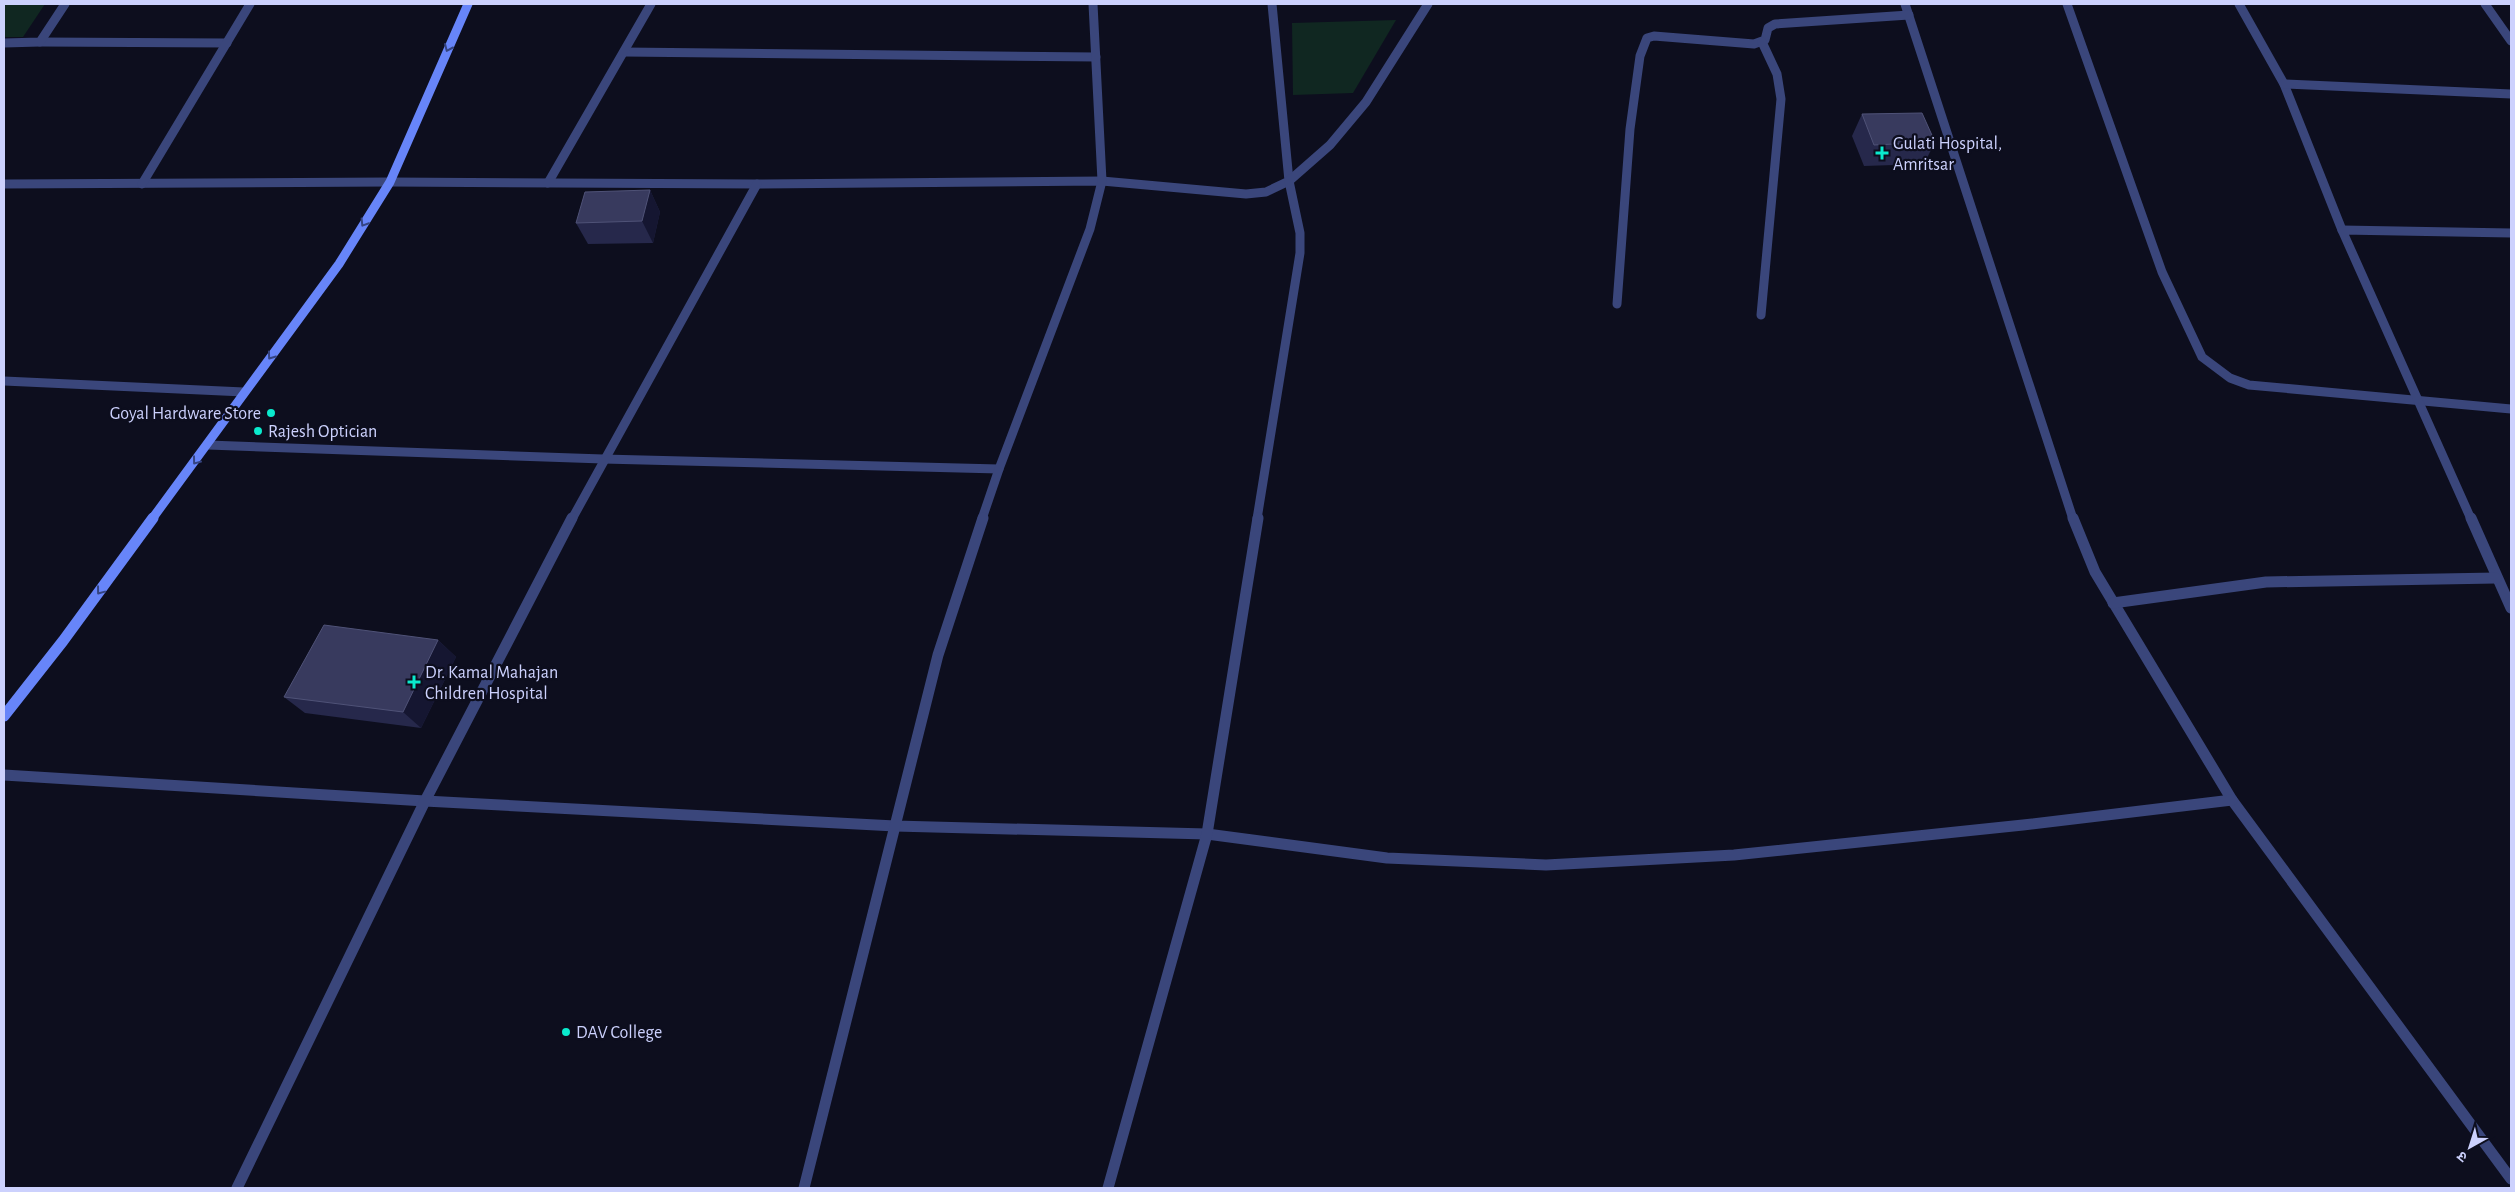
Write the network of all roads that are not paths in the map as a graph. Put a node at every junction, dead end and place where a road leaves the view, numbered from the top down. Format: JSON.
{"nodes":[{"id":1,"x":65,"y":4,"type":"edge"},
{"id":2,"x":250,"y":4,"type":"edge"},
{"id":3,"x":468,"y":4,"type":"edge"},
{"id":4,"x":651,"y":4,"type":"edge"},
{"id":5,"x":1094,"y":4,"type":"edge"},
{"id":6,"x":1272,"y":4,"type":"edge"},
{"id":7,"x":1428,"y":4,"type":"edge"},
{"id":8,"x":1905,"y":4,"type":"edge"},
{"id":9,"x":2067,"y":4,"type":"edge"},
{"id":10,"x":2239,"y":4,"type":"edge"},
{"id":11,"x":2485,"y":4,"type":"edge"},
{"id":12,"x":1909,"y":15,"type":"junction"},
{"id":13,"x":2511,"y":41,"type":"edge"},
{"id":14,"x":40,"y":42,"type":"junction"},
{"id":15,"x":1762,"y":42,"type":"junction"},
{"id":16,"x":4,"y":43,"type":"edge"},
{"id":17,"x":226,"y":43,"type":"junction"},
{"id":18,"x":624,"y":52,"type":"junction"},
{"id":19,"x":1096,"y":57,"type":"junction"},
{"id":20,"x":2284,"y":84,"type":"junction"},
{"id":21,"x":2511,"y":94,"type":"edge"},
{"id":22,"x":1102,"y":181,"type":"junction"},
{"id":23,"x":1289,"y":181,"type":"junction"},
{"id":24,"x":390,"y":182,"type":"junction"},
{"id":25,"x":548,"y":183,"type":"junction"},
{"id":26,"x":4,"y":184,"type":"edge"},
{"id":27,"x":142,"y":184,"type":"junction"},
{"id":28,"x":757,"y":184,"type":"junction"},
{"id":29,"x":2342,"y":230,"type":"junction"},
{"id":30,"x":2511,"y":233,"type":"edge"},
{"id":31,"x":1617,"y":304,"type":"dead end"},
{"id":32,"x":1761,"y":315,"type":"dead end"},
{"id":33,"x":4,"y":381,"type":"edge"},
{"id":34,"x":244,"y":392,"type":"junction"},
{"id":35,"x":2419,"y":402,"type":"junction"},
{"id":36,"x":2511,"y":409,"type":"edge"},
{"id":37,"x":208,"y":445,"type":"junction"},
{"id":38,"x":603,"y":459,"type":"junction"},
{"id":39,"x":999,"y":469,"type":"junction"},
{"id":40,"x":2496,"y":578,"type":"junction"},
{"id":41,"x":2113,"y":603,"type":"junction"},
{"id":42,"x":2511,"y":608,"type":"edge"},
{"id":43,"x":4,"y":716,"type":"edge"},
{"id":44,"x":4,"y":775,"type":"edge"},
{"id":45,"x":2232,"y":800,"type":"junction"},
{"id":46,"x":426,"y":801,"type":"junction"},
{"id":47,"x":895,"y":826,"type":"junction"},
{"id":48,"x":1206,"y":834,"type":"junction"},
{"id":49,"x":2511,"y":1179,"type":"edge"},
{"id":50,"x":237,"y":1188,"type":"edge"},
{"id":51,"x":804,"y":1188,"type":"edge"},
{"id":52,"x":1108,"y":1188,"type":"edge"}],
"edges":[{"from":1,"to":14,"type":"street"},
{"from":2,"to":17,"type":"street"},
{"from":3,"to":24,"type":"street","one_way":true},
{"from":4,"to":18,"type":"street"},
{"from":5,"to":19,"type":"street"},
{"from":6,"to":23,"type":"street"},
{"from":7,"to":23,"type":"street"},
{"from":8,"to":12,"type":"street"},
{"from":9,"to":35,"type":"street"},
{"from":10,"to":20,"type":"street"},
{"from":11,"to":13,"type":"street"},
{"from":12,"to":15,"type":"street"},
{"from":12,"to":41,"type":"street"},
{"from":14,"to":16,"type":"street"},
{"from":14,"to":17,"type":"street"},
{"from":15,"to":31,"type":"street"},
{"from":15,"to":32,"type":"street"},
{"from":17,"to":27,"type":"street"},
{"from":18,"to":19,"type":"street"},
{"from":18,"to":25,"type":"street"},
{"from":19,"to":22,"type":"street"},
{"from":20,"to":21,"type":"street"},
{"from":20,"to":29,"type":"street"},
{"from":22,"to":23,"type":"street"},
{"from":22,"to":28,"type":"street"},
{"from":22,"to":39,"type":"street"},
{"from":23,"to":48,"type":"street"},
{"from":24,"to":25,"type":"street"},
{"from":24,"to":27,"type":"street"},
{"from":24,"to":34,"type":"street","one_way":true},
{"from":25,"to":28,"type":"street"},
{"from":26,"to":27,"type":"street"},
{"from":28,"to":38,"type":"street"},
{"from":29,"to":30,"type":"street"},
{"from":29,"to":35,"type":"street"},
{"from":33,"to":34,"type":"street"},
{"from":34,"to":37,"type":"street"},
{"from":35,"to":36,"type":"street"},
{"from":35,"to":40,"type":"street"},
{"from":37,"to":38,"type":"street"},
{"from":37,"to":43,"type":"street","one_way":true},
{"from":38,"to":39,"type":"street"},
{"from":38,"to":46,"type":"street"},
{"from":39,"to":47,"type":"street"},
{"from":40,"to":41,"type":"street"},
{"from":40,"to":42,"type":"street"},
{"from":41,"to":45,"type":"street"},
{"from":44,"to":46,"type":"street"},
{"from":45,"to":48,"type":"street"},
{"from":45,"to":49,"type":"street"},
{"from":46,"to":47,"type":"street"},
{"from":46,"to":50,"type":"street"},
{"from":47,"to":48,"type":"street"},
{"from":47,"to":51,"type":"street"},
{"from":48,"to":52,"type":"street"}]}
